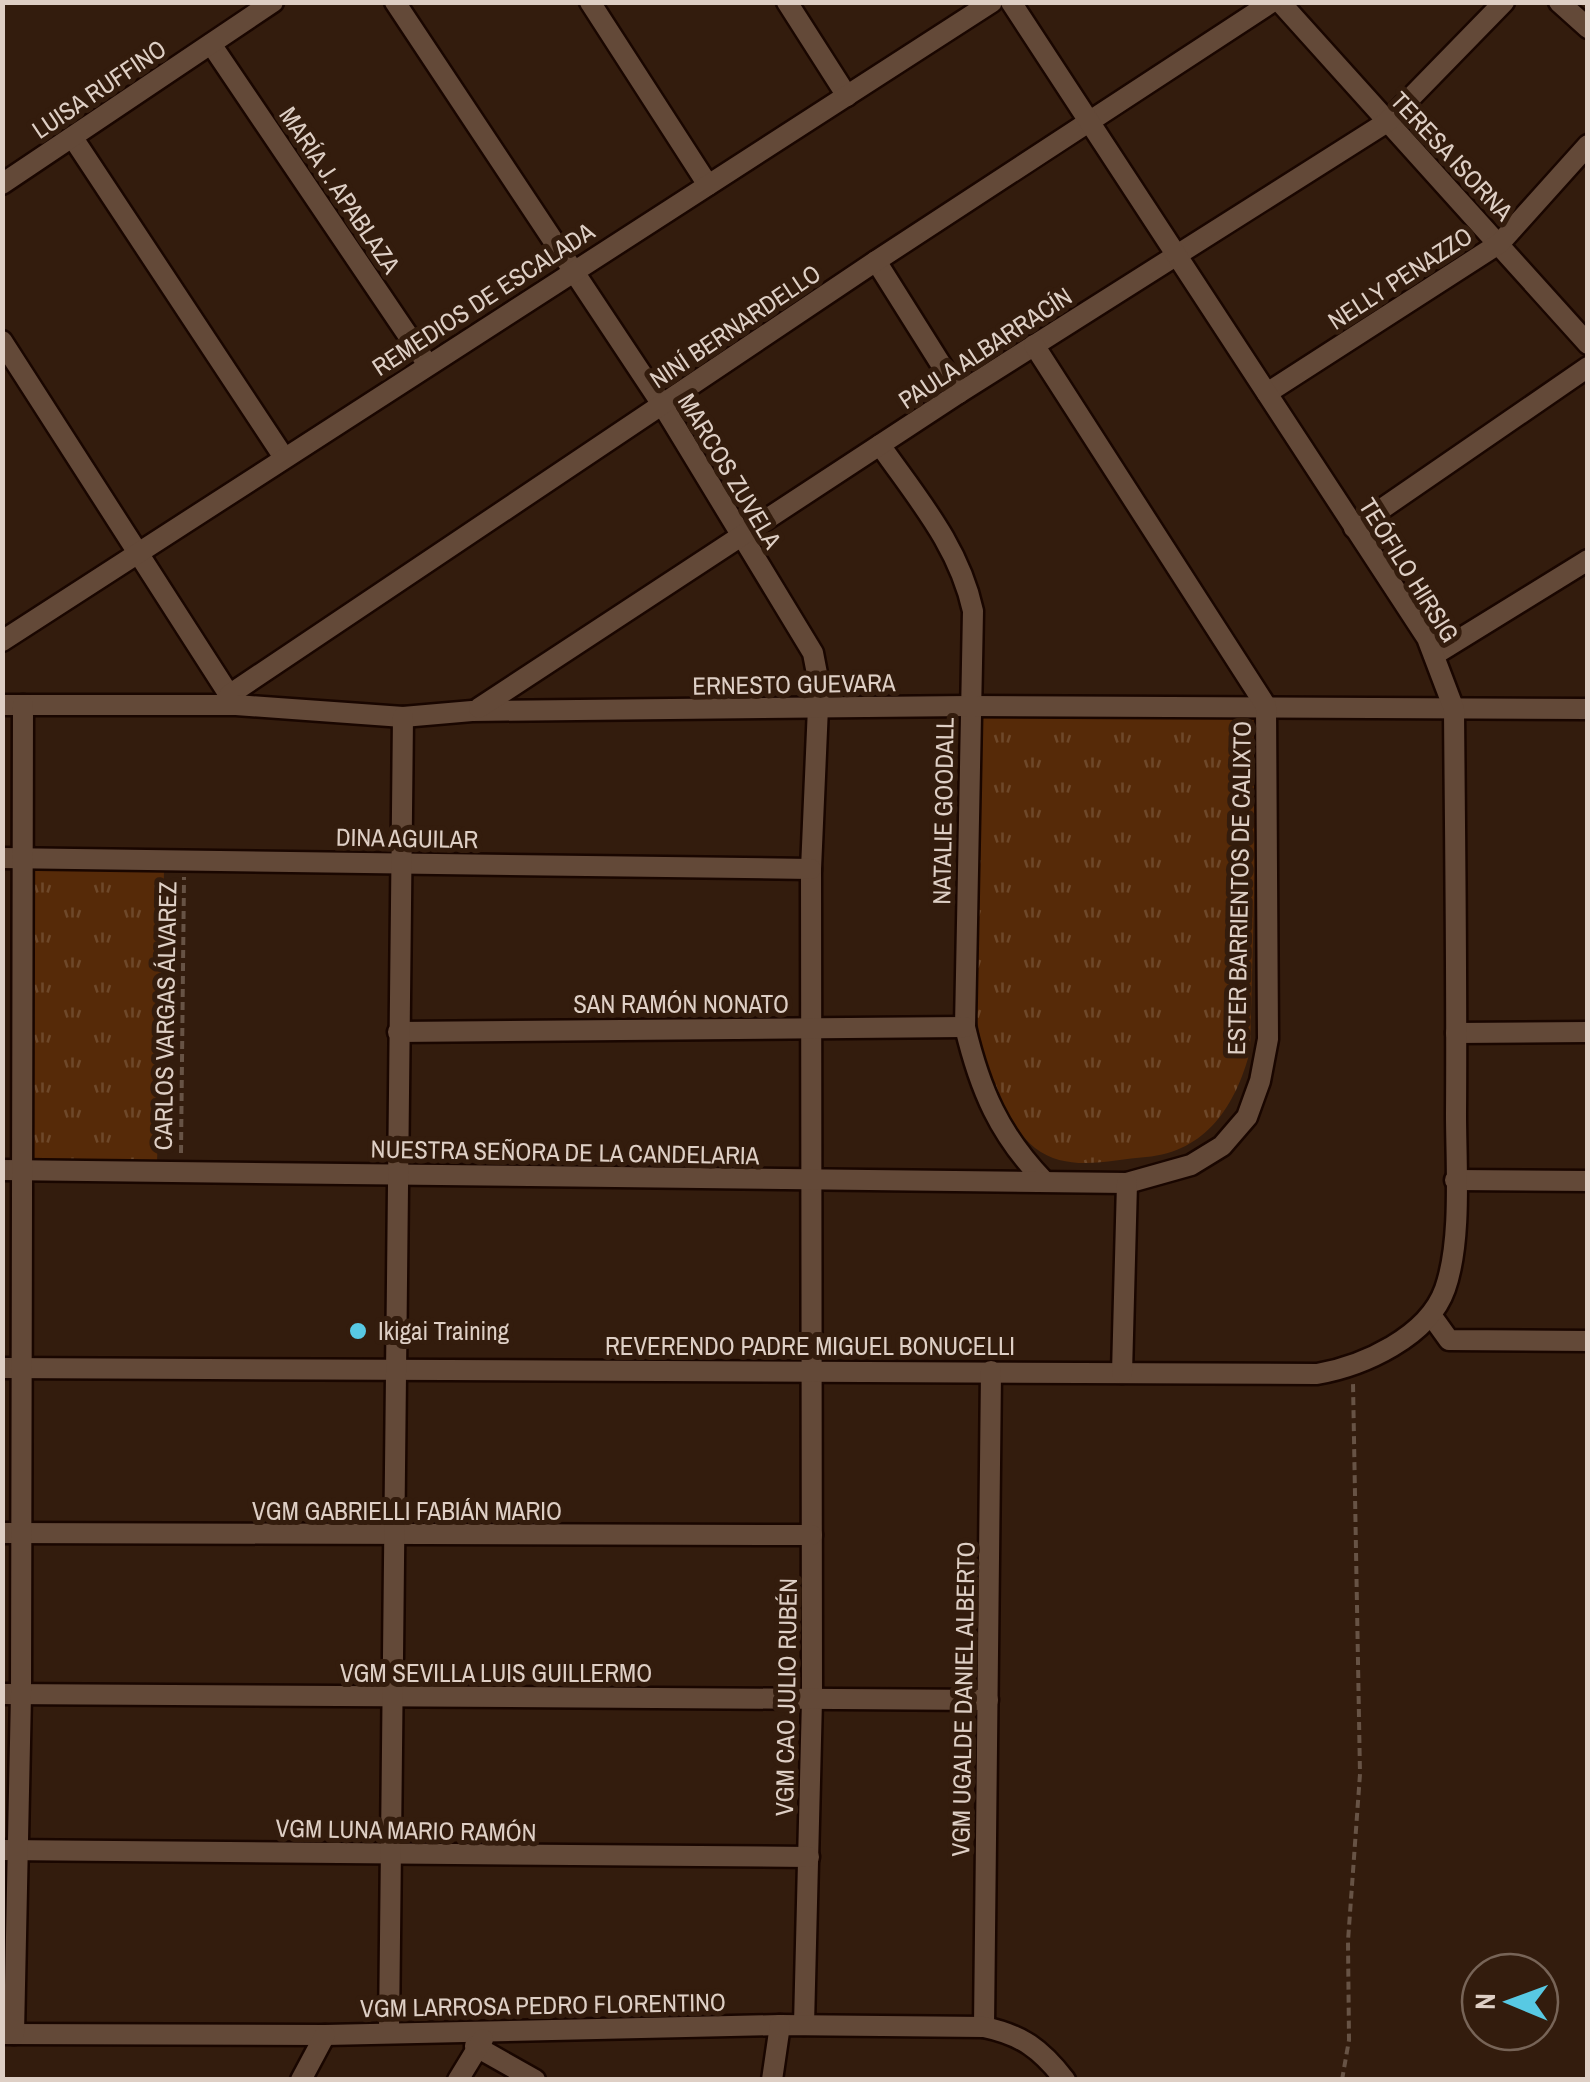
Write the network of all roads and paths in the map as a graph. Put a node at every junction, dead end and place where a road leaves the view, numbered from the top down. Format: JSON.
{"nodes":[{"id":1,"x":273,"y":2,"type":"edge"},
{"id":2,"x":395,"y":2,"type":"edge"},
{"id":3,"x":590,"y":2,"type":"edge"},
{"id":4,"x":787,"y":2,"type":"edge"},
{"id":5,"x":992,"y":2,"type":"edge"},
{"id":6,"x":1010,"y":2,"type":"edge"},
{"id":7,"x":1272,"y":2,"type":"edge"},
{"id":8,"x":1280,"y":2,"type":"edge"},
{"id":9,"x":1504,"y":2,"type":"edge"},
{"id":10,"x":1559,"y":2,"type":"edge"},
{"id":11,"x":1588,"y":28,"type":"edge"},
{"id":12,"x":211,"y":44,"type":"junction"},
{"id":13,"x":847,"y":96,"type":"junction"},
{"id":14,"x":1387,"y":122,"type":"junction"},
{"id":15,"x":1090,"y":123,"type":"junction"},
{"id":16,"x":73,"y":138,"type":"junction"},
{"id":17,"x":1588,"y":145,"type":"edge"},
{"id":18,"x":2,"y":184,"type":"edge"},
{"id":19,"x":708,"y":185,"type":"junction"},
{"id":20,"x":1500,"y":243,"type":"junction"},
{"id":21,"x":1177,"y":256,"type":"junction"},
{"id":22,"x":876,"y":261,"type":"junction"},
{"id":23,"x":571,"y":273,"type":"junction"},
{"id":24,"x":2,"y":341,"type":"edge"},
{"id":25,"x":1588,"y":344,"type":"edge"},
{"id":26,"x":1034,"y":345,"type":"junction"},
{"id":27,"x":428,"y":364,"type":"junction"},
{"id":28,"x":1588,"y":367,"type":"edge"},
{"id":29,"x":1267,"y":393,"type":"junction"},
{"id":30,"x":959,"y":394,"type":"junction"},
{"id":31,"x":663,"y":406,"type":"junction"},
{"id":32,"x":880,"y":446,"type":"junction"},
{"id":33,"x":282,"y":456,"type":"junction"},
{"id":34,"x":1354,"y":528,"type":"junction"},
{"id":35,"x":741,"y":537,"type":"junction"},
{"id":36,"x":136,"y":551,"type":"junction"},
{"id":37,"x":1588,"y":560,"type":"edge"},
{"id":38,"x":2,"y":641,"type":"edge"},
{"id":39,"x":1434,"y":655,"type":"junction"},
{"id":40,"x":233,"y":700,"type":"junction"},
{"id":41,"x":13,"y":705,"type":"edge"},
{"id":42,"x":970,"y":706,"type":"junction"},
{"id":43,"x":1266,"y":706,"type":"junction"},
{"id":44,"x":1454,"y":709,"type":"junction"},
{"id":45,"x":1588,"y":709,"type":"edge"},
{"id":46,"x":816,"y":710,"type":"junction"},
{"id":47,"x":472,"y":711,"type":"junction"},
{"id":48,"x":403,"y":717,"type":"junction"},
{"id":49,"x":12,"y":858,"type":"edge"},
{"id":50,"x":184,"y":860,"type":"junction"},
{"id":51,"x":400,"y":863,"type":"junction"},
{"id":52,"x":811,"y":869,"type":"junction"},
{"id":53,"x":12,"y":1008,"type":"edge"},
{"id":54,"x":813,"y":1028,"type":"junction"},
{"id":55,"x":965,"y":1028,"type":"junction"},
{"id":56,"x":398,"y":1032,"type":"junction"},
{"id":57,"x":1588,"y":1032,"type":"edge"},
{"id":58,"x":1456,"y":1033,"type":"junction"},
{"id":59,"x":11,"y":1170,"type":"edge"},
{"id":60,"x":181,"y":1173,"type":"junction"},
{"id":61,"x":397,"y":1175,"type":"junction"},
{"id":62,"x":811,"y":1180,"type":"junction"},
{"id":63,"x":1044,"y":1180,"type":"junction"},
{"id":64,"x":1456,"y":1180,"type":"junction"},
{"id":65,"x":1588,"y":1181,"type":"edge"},
{"id":66,"x":1127,"y":1183,"type":"junction"},
{"id":67,"x":1431,"y":1315,"type":"junction"},
{"id":68,"x":1588,"y":1340,"type":"edge"},
{"id":69,"x":1355,"y":1364,"type":"junction"},
{"id":70,"x":10,"y":1368,"type":"edge"},
{"id":71,"x":812,"y":1370,"type":"junction"},
{"id":72,"x":991,"y":1371,"type":"junction"},
{"id":73,"x":394,"y":1372,"type":"junction"},
{"id":74,"x":1122,"y":1373,"type":"junction"},
{"id":75,"x":11,"y":1533,"type":"edge"},
{"id":76,"x":812,"y":1536,"type":"junction"},
{"id":77,"x":394,"y":1537,"type":"junction"},
{"id":78,"x":12,"y":1694,"type":"edge"},
{"id":79,"x":393,"y":1698,"type":"junction"},
{"id":80,"x":812,"y":1700,"type":"junction"},
{"id":81,"x":988,"y":1700,"type":"junction"},
{"id":82,"x":11,"y":1850,"type":"edge"},
{"id":83,"x":391,"y":1854,"type":"junction"},
{"id":84,"x":809,"y":1857,"type":"junction"},
{"id":85,"x":780,"y":2024,"type":"junction"},
{"id":86,"x":804,"y":2025,"type":"junction"},
{"id":87,"x":984,"y":2027,"type":"junction"},
{"id":88,"x":492,"y":2028,"type":"junction"},
{"id":89,"x":389,"y":2032,"type":"junction"},
{"id":90,"x":8,"y":2034,"type":"edge"},
{"id":91,"x":325,"y":2035,"type":"junction"},
{"id":92,"x":476,"y":2046,"type":"junction"},
{"id":93,"x":301,"y":2080,"type":"edge"},
{"id":94,"x":458,"y":2080,"type":"edge"},
{"id":95,"x":534,"y":2080,"type":"edge"},
{"id":96,"x":772,"y":2080,"type":"edge"},
{"id":97,"x":1066,"y":2080,"type":"edge"},
{"id":98,"x":1342,"y":2080,"type":"edge"}],
"edges":[{"from":1,"to":12,"type":"street","name":"LUISA RUFFINO"},
{"from":2,"to":23,"type":"street","name":"MARCOS ZUVELA"},
{"from":3,"to":19,"type":"street"},
{"from":4,"to":13,"type":"street"},
{"from":5,"to":13,"type":"street","name":"REMEDIOS DE ESCALADA"},
{"from":6,"to":15,"type":"street","name":"TEÓFILO HIRSIG"},
{"from":7,"to":15,"type":"street","name":"NINÍ BERNARDELLO"},
{"from":8,"to":14,"type":"street","name":"TERESA ISORNA"},
{"from":9,"to":14,"type":"street","name":"PAULA ALBARRACÍN"},
{"from":10,"to":11,"type":"street"},
{"from":12,"to":16,"type":"street","name":"LUISA RUFFINO"},
{"from":12,"to":27,"type":"street","name":"MARÍA J. APABLAZA"},
{"from":13,"to":19,"type":"street","name":"REMEDIOS DE ESCALADA"},
{"from":14,"to":20,"type":"street","name":"TERESA ISORNA"},
{"from":14,"to":21,"type":"street","name":"PAULA ALBARRACÍN"},
{"from":15,"to":21,"type":"street","name":"TEÓFILO HIRSIG"},
{"from":15,"to":22,"type":"street","name":"NINÍ BERNARDELLO"},
{"from":16,"to":18,"type":"street","name":"LUISA RUFFINO"},
{"from":16,"to":33,"type":"street"},
{"from":17,"to":20,"type":"street","name":"NELLY PENAZZO"},
{"from":19,"to":23,"type":"street","name":"REMEDIOS DE ESCALADA"},
{"from":20,"to":25,"type":"street","name":"TERESA ISORNA"},
{"from":20,"to":29,"type":"street","name":"NELLY PENAZZO"},
{"from":21,"to":26,"type":"street","name":"PAULA ALBARRACÍN"},
{"from":21,"to":29,"type":"street","name":"TEÓFILO HIRSIG"},
{"from":22,"to":30,"type":"street"},
{"from":22,"to":31,"type":"street","name":"NINÍ BERNARDELLO"},
{"from":23,"to":27,"type":"street","name":"REMEDIOS DE ESCALADA"},
{"from":23,"to":31,"type":"street","name":"MARCOS ZUVELA"},
{"from":24,"to":36,"type":"street"},
{"from":26,"to":30,"type":"street","name":"PAULA ALBARRACÍN"},
{"from":26,"to":43,"type":"street","name":"ESTER BARRIENTOS DE CALIXTO"},
{"from":27,"to":33,"type":"street","name":"REMEDIOS DE ESCALADA"},
{"from":28,"to":34,"type":"street"},
{"from":29,"to":34,"type":"street","name":"TEÓFILO HIRSIG"},
{"from":30,"to":32,"type":"street","name":"PAULA ALBARRACÍN"},
{"from":31,"to":35,"type":"street","name":"MARCOS ZUVELA"},
{"from":31,"to":40,"type":"street","name":"NINÍ BERNARDELLO"},
{"from":32,"to":35,"type":"street","name":"PAULA ALBARRACÍN"},
{"from":32,"to":42,"type":"street","name":"NATALIE GOODALL"},
{"from":33,"to":36,"type":"street","name":"REMEDIOS DE ESCALADA"},
{"from":34,"to":39,"type":"street","name":"TEÓFILO HIRSIG"},
{"from":35,"to":46,"type":"street","name":"MARCOS ZUVELA"},
{"from":35,"to":47,"type":"street","name":"PAULA ALBARRACÍN"},
{"from":36,"to":38,"type":"street","name":"REMEDIOS DE ESCALADA"},
{"from":36,"to":40,"type":"street"},
{"from":37,"to":39,"type":"street"},
{"from":39,"to":44,"type":"street","name":"TEÓFILO HIRSIG"},
{"from":40,"to":41,"type":"street","name":"ERNESTO GUEVARA"},
{"from":40,"to":48,"type":"street","name":"ERNESTO GUEVARA"},
{"from":41,"to":49,"type":"street"},
{"from":42,"to":43,"type":"street","name":"ERNESTO GUEVARA"},
{"from":42,"to":46,"type":"street","name":"ERNESTO GUEVARA"},
{"from":42,"to":55,"type":"street","name":"NATALIE GOODALL"},
{"from":43,"to":44,"type":"street","name":"ERNESTO GUEVARA"},
{"from":43,"to":66,"type":"street","name":"ESTER BARRIENTOS DE CALIXTO"},
{"from":44,"to":45,"type":"street","name":"ERNESTO GUEVARA"},
{"from":44,"to":58,"type":"street","name":"TEÓFILO HIRSIG"},
{"from":46,"to":47,"type":"street","name":"ERNESTO GUEVARA"},
{"from":46,"to":52,"type":"street","name":"MARCOS ZUVELA"},
{"from":47,"to":48,"type":"street","name":"ERNESTO GUEVARA"},
{"from":48,"to":51,"type":"street"},
{"from":49,"to":50,"type":"street","name":"DINA AGUILAR"},
{"from":49,"to":53,"type":"street"},
{"from":50,"to":51,"type":"street","name":"DINA AGUILAR"},
{"from":50,"to":60,"type":"path","name":"CARLOS VARGAS ÁLVAREZ"},
{"from":51,"to":52,"type":"street","name":"DINA AGUILAR"},
{"from":51,"to":56,"type":"street"},
{"from":52,"to":54,"type":"street","name":"MARCOS ZUVELA"},
{"from":53,"to":59,"type":"street"},
{"from":54,"to":55,"type":"street","name":"SAN RAMÓN NONATO"},
{"from":54,"to":56,"type":"street","name":"SAN RAMÓN NONATO"},
{"from":54,"to":62,"type":"street","name":"MARCOS ZUVELA"},
{"from":55,"to":63,"type":"street","name":"NATALIE GOODALL"},
{"from":56,"to":61,"type":"street"},
{"from":57,"to":58,"type":"street"},
{"from":58,"to":64,"type":"street","name":"TEÓFILO HIRSIG"},
{"from":59,"to":60,"type":"street","name":"NUESTRA SEÑORA DE LA CANDELARIA"},
{"from":59,"to":70,"type":"street"},
{"from":60,"to":61,"type":"street","name":"NUESTRA SEÑORA DE LA CANDELARIA"},
{"from":61,"to":62,"type":"street","name":"NUESTRA SEÑORA DE LA CANDELARIA"},
{"from":61,"to":73,"type":"street"},
{"from":62,"to":63,"type":"street","name":"NUESTRA SEÑORA DE LA CANDELARIA"},
{"from":62,"to":71,"type":"street","name":"VGM CAO JULIO RUBÉN"},
{"from":63,"to":66,"type":"street","name":"NUESTRA SEÑORA DE LA CANDELARIA"},
{"from":64,"to":65,"type":"street"},
{"from":64,"to":67,"type":"street","name":"TEÓFILO HIRSIG"},
{"from":66,"to":74,"type":"street"},
{"from":67,"to":68,"type":"street"},
{"from":67,"to":69,"type":"street","name":"REVERENDO PADRE MIGUEL BONUCELLI"},
{"from":69,"to":74,"type":"street","name":"REVERENDO PADRE MIGUEL BONUCELLI"},
{"from":69,"to":98,"type":"path"},
{"from":70,"to":73,"type":"street","name":"REVERENDO PADRE MIGUEL BONUCELLI"},
{"from":70,"to":75,"type":"street"},
{"from":71,"to":72,"type":"street","name":"REVERENDO PADRE MIGUEL BONUCELLI"},
{"from":71,"to":73,"type":"street","name":"REVERENDO PADRE MIGUEL BONUCELLI"},
{"from":71,"to":76,"type":"street","name":"VGM CAO JULIO RUBÉN"},
{"from":72,"to":74,"type":"street","name":"REVERENDO PADRE MIGUEL BONUCELLI"},
{"from":72,"to":81,"type":"street","name":"VGM UGALDE DANIEL ALBERTO"},
{"from":73,"to":77,"type":"street"},
{"from":75,"to":77,"type":"street","name":"VGM GABRIELLI FABIÁN MARIO"},
{"from":75,"to":78,"type":"street"},
{"from":76,"to":77,"type":"street","name":"VGM GABRIELLI FABIÁN MARIO"},
{"from":76,"to":80,"type":"street","name":"VGM CAO JULIO RUBÉN"},
{"from":77,"to":79,"type":"street"},
{"from":78,"to":79,"type":"street","name":"VGM SEVILLA LUIS GUILLERMO"},
{"from":78,"to":82,"type":"street"},
{"from":79,"to":80,"type":"street","name":"VGM SEVILLA LUIS GUILLERMO"},
{"from":79,"to":83,"type":"street"},
{"from":80,"to":81,"type":"street","name":"VGM SEVILLA LUIS GUILLERMO"},
{"from":80,"to":84,"type":"street","name":"VGM CAO JULIO RUBÉN"},
{"from":81,"to":87,"type":"street","name":"VGM UGALDE DANIEL ALBERTO"},
{"from":82,"to":83,"type":"street","name":"VGM LUNA MARIO RAMÓN"},
{"from":82,"to":90,"type":"street"},
{"from":83,"to":84,"type":"street","name":"VGM LUNA MARIO RAMÓN"},
{"from":83,"to":89,"type":"street"},
{"from":84,"to":86,"type":"street","name":"VGM CAO JULIO RUBÉN"},
{"from":85,"to":86,"type":"street","name":"VGM LARROSA PEDRO FLORENTINO"},
{"from":85,"to":88,"type":"street","name":"VGM LARROSA PEDRO FLORENTINO"},
{"from":85,"to":96,"type":"street"},
{"from":86,"to":87,"type":"street","name":"VGM LARROSA PEDRO FLORENTINO"},
{"from":87,"to":97,"type":"street","name":"VGM LARROSA PEDRO FLORENTINO"},
{"from":88,"to":89,"type":"street","name":"VGM LARROSA PEDRO FLORENTINO"},
{"from":88,"to":92,"type":"street"},
{"from":89,"to":91,"type":"street","name":"VGM LARROSA PEDRO FLORENTINO"},
{"from":90,"to":91,"type":"street","name":"VGM LARROSA PEDRO FLORENTINO"},
{"from":91,"to":93,"type":"street"},
{"from":92,"to":94,"type":"street"},
{"from":92,"to":95,"type":"street"}]}
